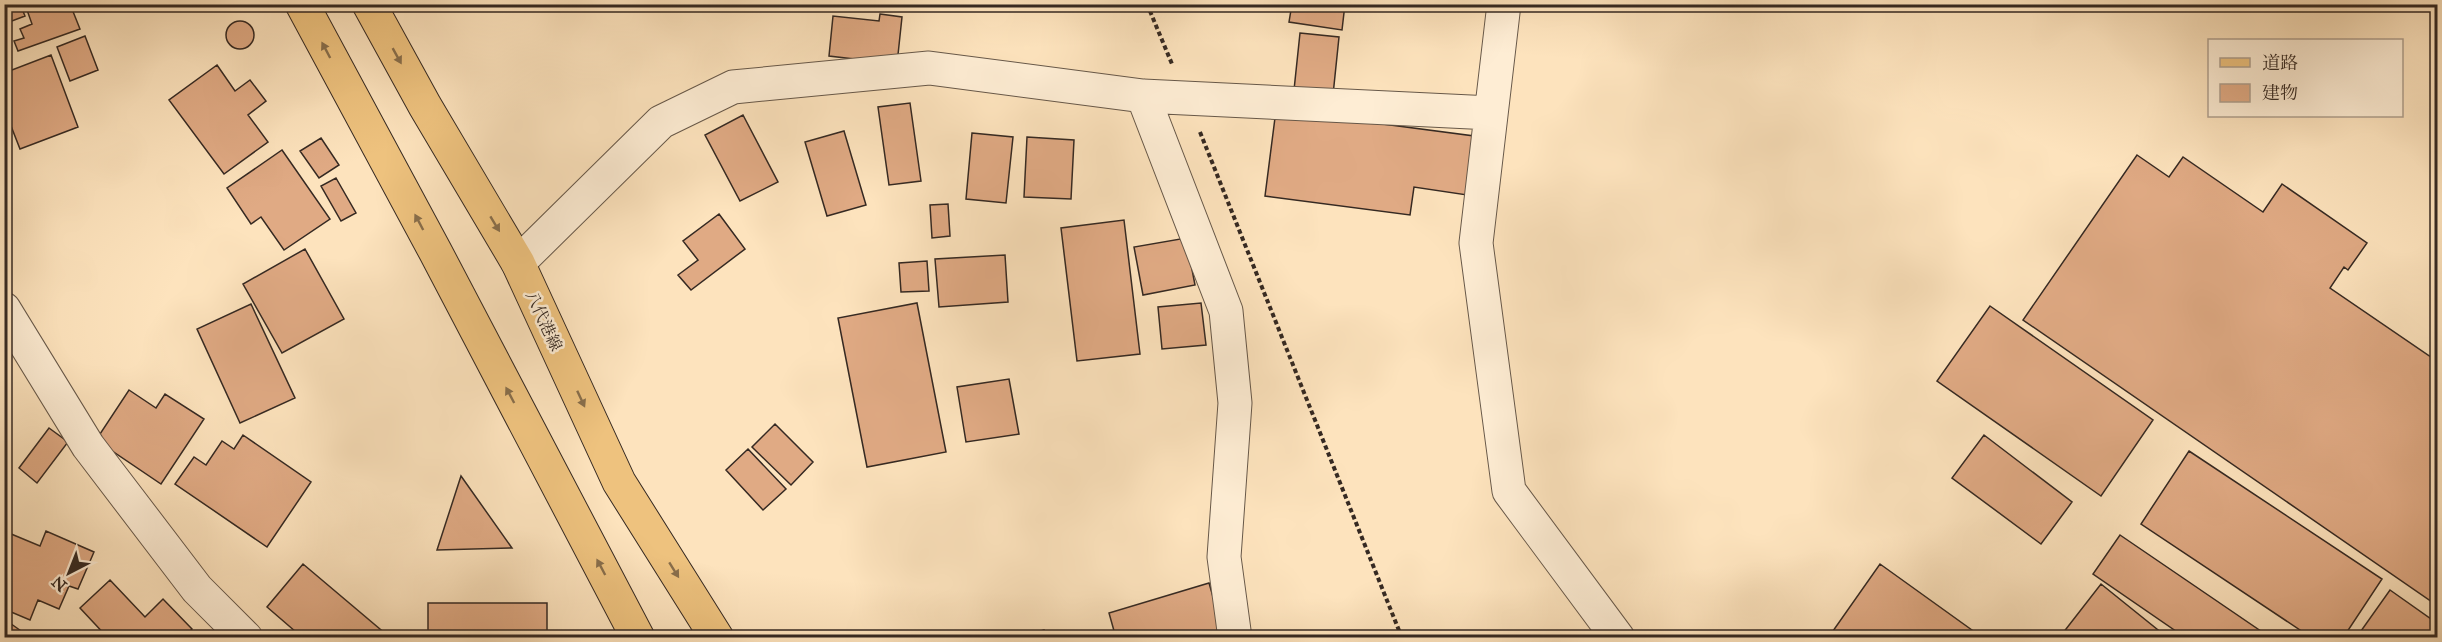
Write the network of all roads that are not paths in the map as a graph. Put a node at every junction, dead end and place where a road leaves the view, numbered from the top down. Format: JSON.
{"nodes":[{"id":1,"x":302,"y":4,"type":"edge"},
{"id":2,"x":369,"y":4,"type":"edge"},
{"id":3,"x":1504,"y":4,"type":"edge"},
{"id":4,"x":1143,"y":96,"type":"junction"},
{"id":5,"x":1491,"y":113,"type":"junction"},
{"id":6,"x":518,"y":263,"type":"junction"},
{"id":7,"x":4,"y":309,"type":"edge"},
{"id":8,"x":246,"y":638,"type":"edge"},
{"id":9,"x":638,"y":638,"type":"edge"},
{"id":10,"x":717,"y":638,"type":"edge"},
{"id":11,"x":1235,"y":638,"type":"edge"},
{"id":12,"x":1618,"y":638,"type":"edge"}],
"edges":[{"from":9,"to":1,"type":"main road","one_way":true},
{"from":2,"to":6,"type":"main road","name":"八代港線","one_way":true},
{"from":3,"to":5,"type":"street"},
{"from":4,"to":5,"type":"street"},
{"from":4,"to":6,"type":"street"},
{"from":4,"to":11,"type":"street"},
{"from":5,"to":12,"type":"street"},
{"from":6,"to":10,"type":"main road","name":"八代港線","one_way":true},
{"from":7,"to":8,"type":"street"}]}
